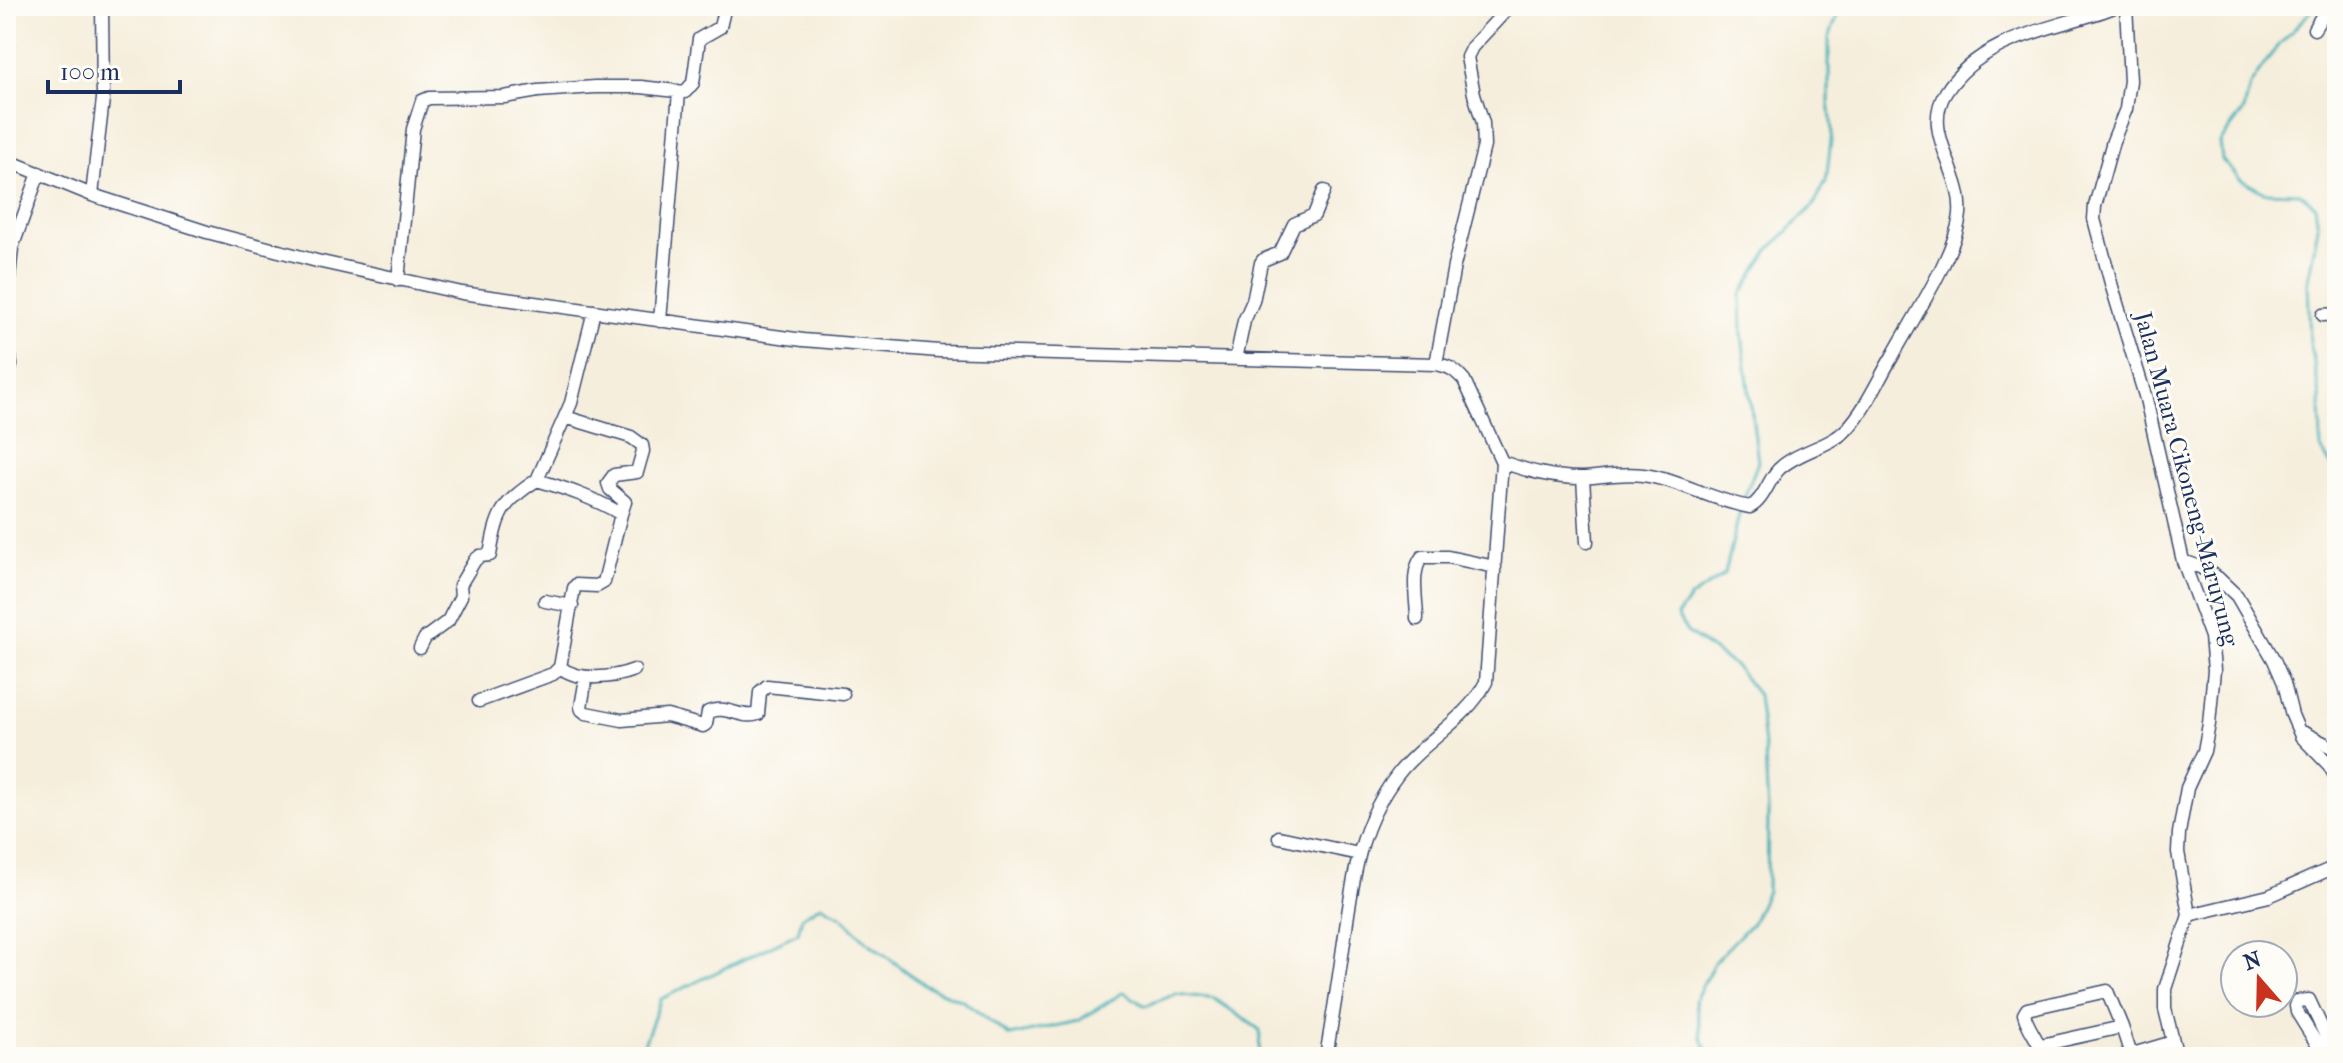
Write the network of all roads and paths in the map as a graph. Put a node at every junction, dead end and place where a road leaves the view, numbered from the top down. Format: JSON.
{"nodes":[{"id":1,"x":102,"y":6,"type":"edge"},
{"id":2,"x":725,"y":6,"type":"edge"},
{"id":3,"x":1510,"y":6,"type":"edge"},
{"id":4,"x":2117,"y":6,"type":"edge"},
{"id":5,"x":2126,"y":6,"type":"edge"},
{"id":6,"x":2324,"y":6,"type":"edge"},
{"id":7,"x":2314,"y":29,"type":"dead end"},
{"id":8,"x":679,"y":92,"type":"junction"},
{"id":9,"x":6,"y":160,"type":"edge"},
{"id":10,"x":39,"y":173,"type":"junction"},
{"id":11,"x":1324,"y":191,"type":"dead end"},
{"id":12,"x":92,"y":195,"type":"junction"},
{"id":13,"x":398,"y":280,"type":"junction"},
{"id":14,"x":6,"y":305,"type":"edge"},
{"id":15,"x":594,"y":311,"type":"junction"},
{"id":16,"x":2337,"y":314,"type":"edge"},
{"id":17,"x":2323,"y":315,"type":"dead end"},
{"id":18,"x":660,"y":321,"type":"junction"},
{"id":19,"x":6,"y":327,"type":"edge"},
{"id":20,"x":1236,"y":359,"type":"junction"},
{"id":21,"x":1436,"y":364,"type":"junction"},
{"id":22,"x":6,"y":383,"type":"edge"},
{"id":23,"x":565,"y":417,"type":"junction"},
{"id":24,"x":1502,"y":462,"type":"junction"},
{"id":25,"x":1583,"y":478,"type":"junction"},
{"id":26,"x":537,"y":480,"type":"junction"},
{"id":27,"x":621,"y":514,"type":"junction"},
{"id":28,"x":1587,"y":542,"type":"dead end"},
{"id":29,"x":2183,"y":561,"type":"junction"},
{"id":30,"x":1495,"y":567,"type":"junction"},
{"id":31,"x":545,"y":601,"type":"dead end"},
{"id":32,"x":572,"y":606,"type":"junction"},
{"id":33,"x":1417,"y":619,"type":"dead end"},
{"id":34,"x":420,"y":648,"type":"dead end"},
{"id":35,"x":560,"y":667,"type":"junction"},
{"id":36,"x":634,"y":670,"type":"dead end"},
{"id":37,"x":586,"y":678,"type":"junction"},
{"id":38,"x":843,"y":694,"type":"dead end"},
{"id":39,"x":479,"y":701,"type":"dead end"},
{"id":40,"x":2297,"y":729,"type":"junction"},
{"id":41,"x":2337,"y":750,"type":"edge"},
{"id":42,"x":2337,"y":779,"type":"edge"},
{"id":43,"x":1279,"y":837,"type":"dead end"},
{"id":44,"x":1359,"y":854,"type":"junction"},
{"id":45,"x":2337,"y":866,"type":"edge"},
{"id":46,"x":2189,"y":915,"type":"junction"},
{"id":47,"x":2122,"y":1027,"type":"junction"},
{"id":48,"x":2173,"y":1042,"type":"junction"},
{"id":49,"x":2043,"y":1051,"type":"edge"},
{"id":50,"x":2337,"y":1054,"type":"edge"},
{"id":51,"x":2127,"y":1056,"type":"edge"},
{"id":52,"x":1326,"y":1057,"type":"edge"},
{"id":53,"x":2021,"y":1057,"type":"edge"},
{"id":54,"x":2177,"y":1057,"type":"edge"},
{"id":55,"x":2325,"y":1057,"type":"edge"}],
"edges":[{"from":1,"to":12,"type":"street"},
{"from":2,"to":8,"type":"street"},
{"from":3,"to":21,"type":"street"},
{"from":4,"to":25,"type":"street"},
{"from":5,"to":29,"type":"street","name":"Jalan Muara Cikoneng-Maruyung"},
{"from":6,"to":7,"type":"street"},
{"from":8,"to":13,"type":"street"},
{"from":8,"to":18,"type":"street"},
{"from":9,"to":10,"type":"street"},
{"from":10,"to":12,"type":"street"},
{"from":10,"to":14,"type":"street"},
{"from":11,"to":20,"type":"street"},
{"from":12,"to":13,"type":"street"},
{"from":13,"to":15,"type":"street"},
{"from":15,"to":18,"type":"street"},
{"from":15,"to":23,"type":"street"},
{"from":16,"to":17,"type":"street"},
{"from":18,"to":20,"type":"street"},
{"from":19,"to":22,"type":"street"},
{"from":20,"to":21,"type":"street"},
{"from":21,"to":24,"type":"street"},
{"from":23,"to":26,"type":"street"},
{"from":23,"to":27,"type":"street"},
{"from":24,"to":25,"type":"street"},
{"from":24,"to":30,"type":"street"},
{"from":25,"to":28,"type":"street"},
{"from":26,"to":27,"type":"street"},
{"from":26,"to":34,"type":"street"},
{"from":27,"to":32,"type":"street"},
{"from":29,"to":40,"type":"street"},
{"from":29,"to":46,"type":"street","name":"Jalan Muara Cikoneng-Maruyung"},
{"from":30,"to":33,"type":"street"},
{"from":30,"to":44,"type":"street"},
{"from":31,"to":32,"type":"street"},
{"from":32,"to":35,"type":"street"},
{"from":35,"to":37,"type":"street"},
{"from":35,"to":39,"type":"street"},
{"from":36,"to":37,"type":"street"},
{"from":37,"to":38,"type":"street"},
{"from":40,"to":41,"type":"street"},
{"from":40,"to":42,"type":"street"},
{"from":43,"to":44,"type":"street"},
{"from":44,"to":52,"type":"street"},
{"from":45,"to":46,"type":"street"},
{"from":46,"to":48,"type":"street","name":"Jalan Muara Cikoneng-Maruyung"},
{"from":47,"to":49,"type":"street"},
{"from":47,"to":49,"type":"street"},
{"from":47,"to":51,"type":"street"},
{"from":48,"to":51,"type":"street"},
{"from":48,"to":54,"type":"street","name":"Jalan Muara Cikoneng-Maruyung"},
{"from":49,"to":53,"type":"street"},
{"from":50,"to":55,"type":"street"}]}
